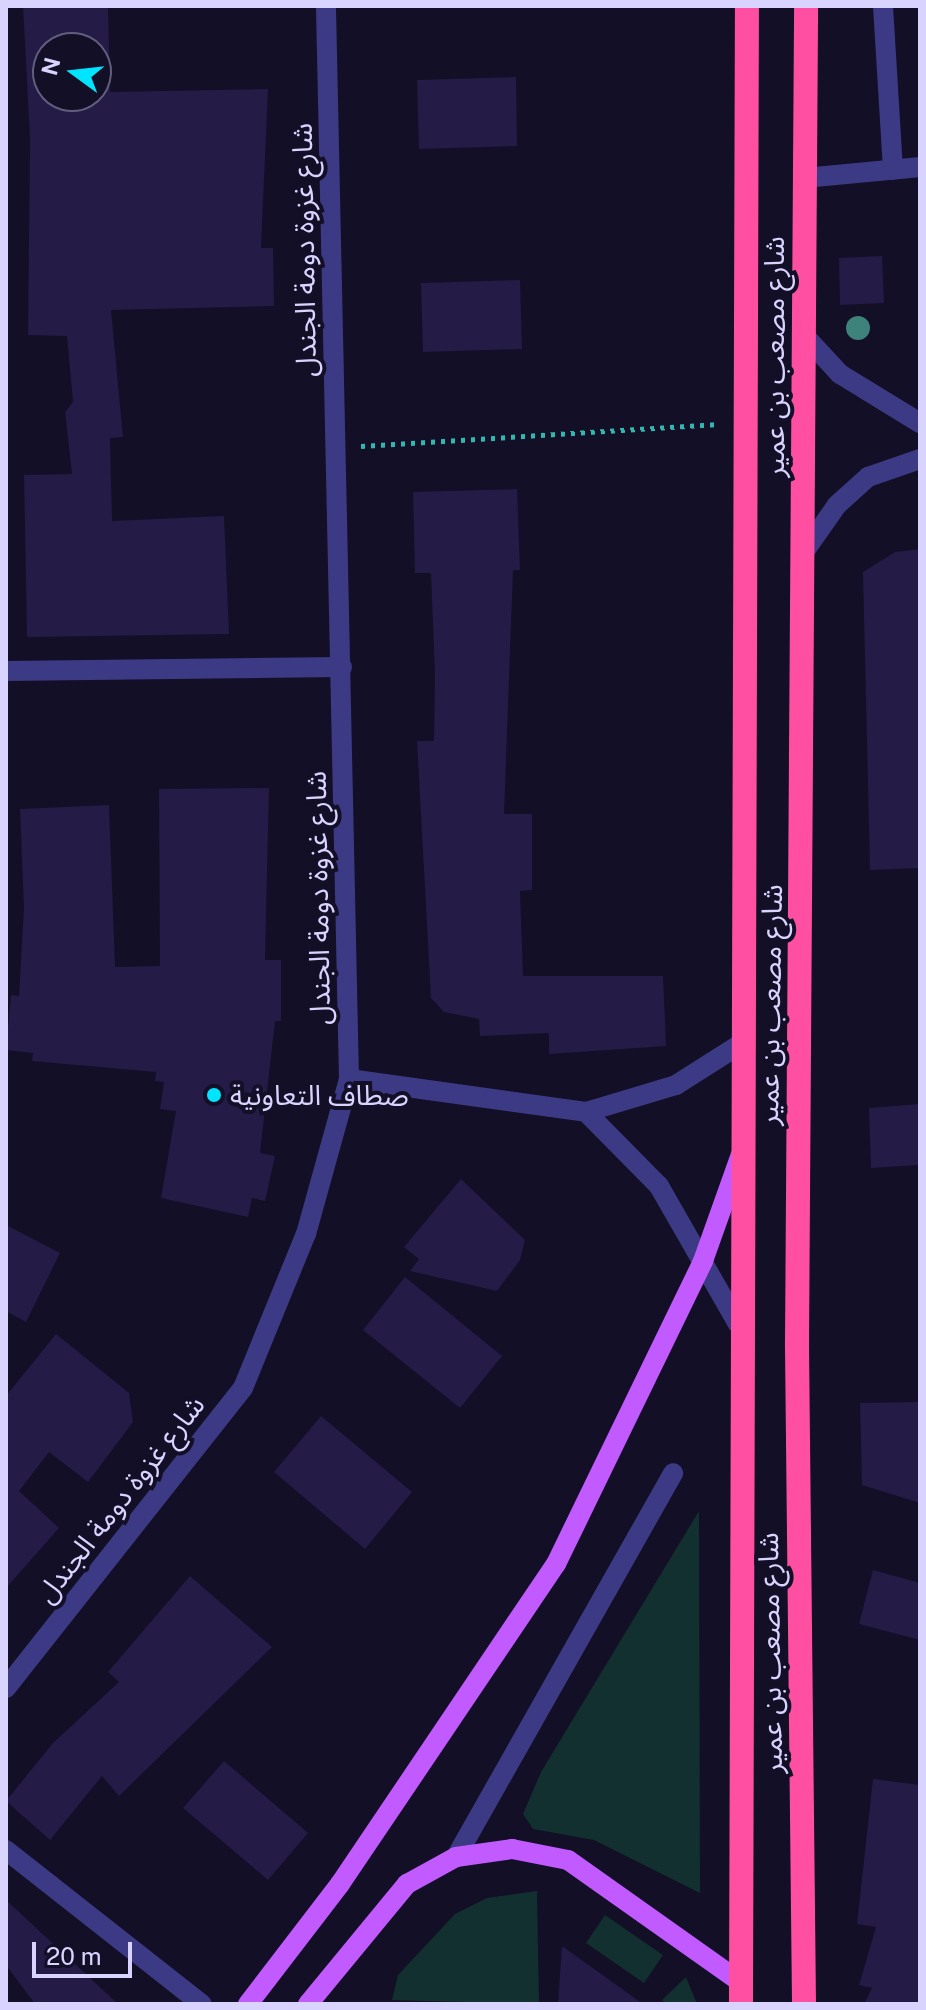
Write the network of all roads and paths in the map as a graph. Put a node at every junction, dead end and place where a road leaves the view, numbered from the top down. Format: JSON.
{"nodes":[{"id":1,"x":326,"y":6,"type":"edge"},
{"id":2,"x":747,"y":6,"type":"edge"},
{"id":3,"x":806,"y":6,"type":"edge"},
{"id":4,"x":883,"y":6,"type":"edge"},
{"id":5,"x":920,"y":167,"type":"edge"},
{"id":6,"x":893,"y":170,"type":"junction"},
{"id":7,"x":804,"y":178,"type":"junction"},
{"id":8,"x":802,"y":333,"type":"junction"},
{"id":9,"x":744,"y":422,"type":"junction"},
{"id":10,"x":920,"y":423,"type":"edge"},
{"id":11,"x":337,"y":447,"type":"junction"},
{"id":12,"x":920,"y":459,"type":"edge"},
{"id":13,"x":804,"y":552,"type":"junction"},
{"id":14,"x":342,"y":667,"type":"junction"},
{"id":15,"x":6,"y":671,"type":"edge"},
{"id":16,"x":739,"y":1045,"type":"junction"},
{"id":17,"x":349,"y":1079,"type":"junction"},
{"id":18,"x":586,"y":1112,"type":"junction"},
{"id":19,"x":742,"y":1150,"type":"junction"},
{"id":20,"x":703,"y":1261,"type":"junction"},
{"id":21,"x":738,"y":1324,"type":"junction"},
{"id":22,"x":673,"y":1473,"type":"dead end"},
{"id":23,"x":6,"y":1688,"type":"edge"},
{"id":24,"x":6,"y":1850,"type":"edge"},
{"id":25,"x":456,"y":1857,"type":"junction"},
{"id":26,"x":741,"y":1993,"type":"edge"},
{"id":27,"x":202,"y":2004,"type":"edge"},
{"id":28,"x":248,"y":2004,"type":"edge"},
{"id":29,"x":308,"y":2004,"type":"edge"},
{"id":30,"x":804,"y":2004,"type":"edge"}],
"edges":[{"from":1,"to":11,"type":"street","name":"شارع غزوة دومة الجندل"},
{"from":2,"to":9,"type":"highway","name":"شارع مصعب بن عمير"},
{"from":3,"to":7,"type":"highway","name":"شارع مصعب بن عمير"},
{"from":4,"to":6,"type":"street"},
{"from":5,"to":6,"type":"street"},
{"from":6,"to":7,"type":"street"},
{"from":7,"to":8,"type":"highway","name":"شارع مصعب بن عمير"},
{"from":8,"to":10,"type":"street"},
{"from":8,"to":13,"type":"highway","name":"شارع مصعب بن عمير"},
{"from":9,"to":11,"type":"path"},
{"from":9,"to":16,"type":"highway","name":"شارع مصعب بن عمير"},
{"from":11,"to":14,"type":"street","name":"شارع غزوة دومة الجندل"},
{"from":12,"to":13,"type":"street"},
{"from":13,"to":30,"type":"highway","name":"شارع مصعب بن عمير"},
{"from":14,"to":15,"type":"street"},
{"from":14,"to":17,"type":"street","name":"شارع غزوة دومة الجندل"},
{"from":16,"to":18,"type":"street"},
{"from":16,"to":19,"type":"highway","name":"شارع مصعب بن عمير"},
{"from":17,"to":18,"type":"street"},
{"from":17,"to":23,"type":"street","name":"شارع غزوة دومة الجندل"},
{"from":18,"to":20,"type":"street"},
{"from":19,"to":20,"type":"main road","name":"شارع مصعب بن عمير"},
{"from":19,"to":21,"type":"highway","name":"شارع مصعب بن عمير"},
{"from":20,"to":21,"type":"street"},
{"from":20,"to":28,"type":"main road","name":"شارع مصعب بن عمير"},
{"from":21,"to":26,"type":"highway","name":"شارع مصعب بن عمير"},
{"from":22,"to":25,"type":"street"},
{"from":24,"to":27,"type":"street"},
{"from":25,"to":26,"type":"main road"},
{"from":25,"to":29,"type":"main road"}]}
